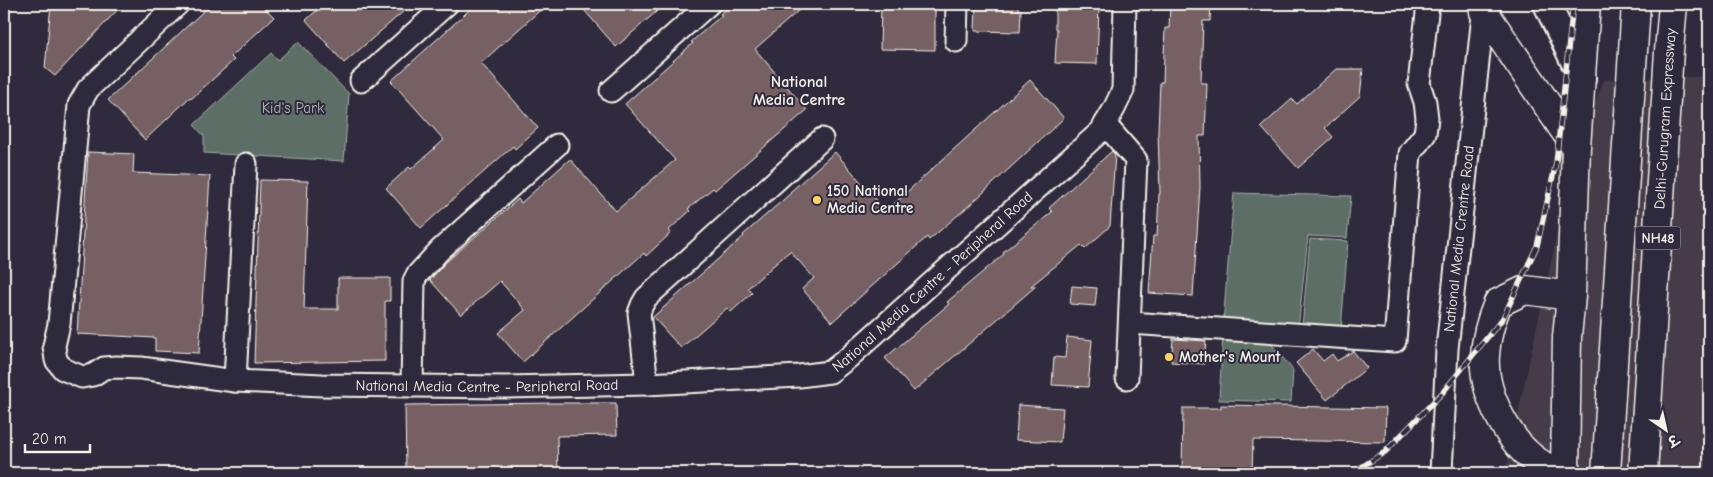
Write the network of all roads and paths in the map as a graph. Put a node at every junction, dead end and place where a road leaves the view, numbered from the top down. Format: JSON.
{"nodes":[{"id":1,"x":178,"y":4,"type":"edge"},
{"id":2,"x":447,"y":4,"type":"edge"},
{"id":3,"x":709,"y":4,"type":"edge"},
{"id":4,"x":957,"y":4,"type":"edge"},
{"id":5,"x":1125,"y":4,"type":"edge"},
{"id":6,"x":1428,"y":4,"type":"edge"},
{"id":7,"x":1547,"y":4,"type":"edge"},
{"id":8,"x":1586,"y":4,"type":"edge"},
{"id":9,"x":1636,"y":4,"type":"edge"},
{"id":10,"x":1673,"y":4,"type":"edge"},
{"id":11,"x":1484,"y":8,"type":"edge"},
{"id":12,"x":956,"y":40,"type":"dead end"},
{"id":13,"x":1582,"y":78,"type":"junction"},
{"id":14,"x":361,"y":81,"type":"dead end"},
{"id":15,"x":611,"y":91,"type":"dead end"},
{"id":16,"x":1105,"y":124,"type":"junction"},
{"id":17,"x":822,"y":139,"type":"dead end"},
{"id":18,"x":557,"y":145,"type":"dead end"},
{"id":19,"x":1576,"y":146,"type":"junction"},
{"id":20,"x":246,"y":164,"type":"dead end"},
{"id":21,"x":1571,"y":296,"type":"junction"},
{"id":22,"x":1130,"y":323,"type":"junction"},
{"id":23,"x":1127,"y":378,"type":"dead end"},
{"id":24,"x":235,"y":381,"type":"junction"},
{"id":25,"x":647,"y":384,"type":"junction"},
{"id":26,"x":412,"y":386,"type":"junction"},
{"id":27,"x":1441,"y":473,"type":"edge"},
{"id":28,"x":1564,"y":473,"type":"edge"},
{"id":29,"x":1606,"y":473,"type":"edge"},
{"id":30,"x":1643,"y":473,"type":"edge"}],
"edges":[{"from":1,"to":24,"type":"street","name":"National Media Centre - Peripheral Road"},
{"from":2,"to":14,"type":"street"},
{"from":3,"to":15,"type":"street"},
{"from":4,"to":12,"type":"street"},
{"from":5,"to":16,"type":"street","name":"National Media Centre - Peripheral Road"},
{"from":6,"to":22,"type":"street"},
{"from":7,"to":13,"type":"street"},
{"from":8,"to":13,"type":"main road"},
{"from":9,"to":29,"type":"main road"},
{"from":10,"to":30,"type":"main road","name":"Delhi-Gurugram Expressway","number":"NH48"},
{"from":11,"to":19,"type":"main road"},
{"from":11,"to":27,"type":"street","name":"National Media Crentre Road"},
{"from":13,"to":19,"type":"main road"},
{"from":16,"to":22,"type":"street"},
{"from":16,"to":25,"type":"street","name":"National Media Centre - Peripheral Road"},
{"from":17,"to":25,"type":"street"},
{"from":18,"to":26,"type":"street"},
{"from":19,"to":21,"type":"main road"},
{"from":20,"to":24,"type":"street"},
{"from":21,"to":28,"type":"main road"},
{"from":21,"to":28,"type":"main road"},
{"from":22,"to":23,"type":"street"},
{"from":24,"to":26,"type":"street","name":"National Media Centre - Peripheral Road"},
{"from":25,"to":26,"type":"street","name":"National Media Centre - Peripheral Road"}]}
